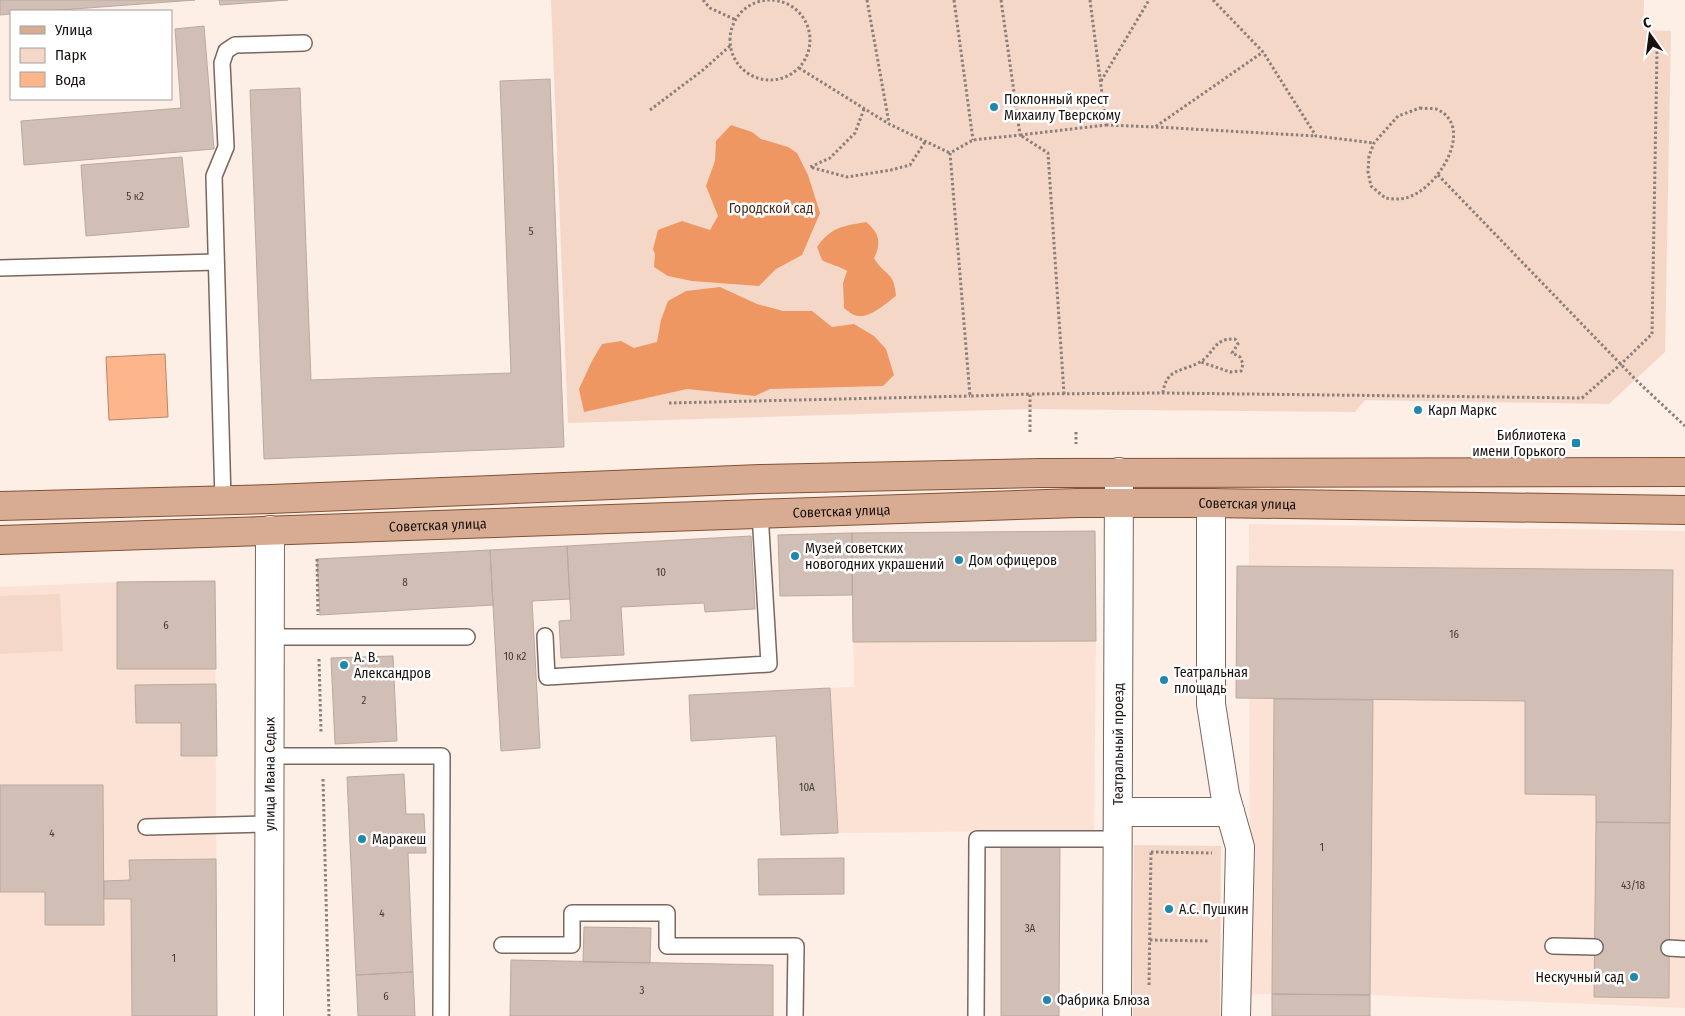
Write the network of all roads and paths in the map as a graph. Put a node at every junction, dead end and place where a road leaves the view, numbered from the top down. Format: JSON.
{"nodes":[{"id":1,"x":703,"y":0,"type":"edge"},
{"id":2,"x":770,"y":0,"type":"edge"},
{"id":3,"x":867,"y":0,"type":"edge"},
{"id":4,"x":954,"y":0,"type":"edge"},
{"id":5,"x":1002,"y":0,"type":"edge"},
{"id":6,"x":1090,"y":0,"type":"edge"},
{"id":7,"x":1149,"y":0,"type":"edge"},
{"id":8,"x":1213,"y":0,"type":"edge"},
{"id":9,"x":736,"y":20,"type":"junction"},
{"id":10,"x":304,"y":43,"type":"dead end"},
{"id":11,"x":731,"y":45,"type":"junction"},
{"id":12,"x":1657,"y":51,"type":"dead end"},
{"id":13,"x":1263,"y":52,"type":"junction"},
{"id":14,"x":799,"y":68,"type":"junction"},
{"id":15,"x":1101,"y":82,"type":"junction"},
{"id":16,"x":864,"y":109,"type":"junction"},
{"id":17,"x":650,"y":110,"type":"dead end"},
{"id":18,"x":889,"y":124,"type":"junction"},
{"id":19,"x":1106,"y":125,"type":"junction"},
{"id":20,"x":1155,"y":127,"type":"junction"},
{"id":21,"x":1020,"y":134,"type":"junction"},
{"id":22,"x":1316,"y":136,"type":"junction"},
{"id":23,"x":974,"y":140,"type":"junction"},
{"id":24,"x":925,"y":142,"type":"junction"},
{"id":25,"x":1374,"y":143,"type":"junction"},
{"id":26,"x":950,"y":152,"type":"junction"},
{"id":27,"x":1438,"y":175,"type":"junction"},
{"id":28,"x":216,"y":262,"type":"junction"},
{"id":29,"x":0,"y":268,"type":"edge"},
{"id":30,"x":1201,"y":362,"type":"junction"},
{"id":31,"x":1621,"y":364,"type":"junction"},
{"id":32,"x":1030,"y":394,"type":"junction"},
{"id":33,"x":1064,"y":394,"type":"junction"},
{"id":34,"x":1163,"y":394,"type":"junction"},
{"id":35,"x":970,"y":396,"type":"junction"},
{"id":36,"x":669,"y":403,"type":"dead end"},
{"id":37,"x":1685,"y":426,"type":"edge"},
{"id":38,"x":1030,"y":432,"type":"dead end"},
{"id":39,"x":1119,"y":472,"type":"junction"},
{"id":40,"x":1685,"y":472,"type":"edge"},
{"id":41,"x":270,"y":499,"type":"junction"},
{"id":42,"x":223,"y":500,"type":"junction"},
{"id":43,"x":1118,"y":503,"type":"junction"},
{"id":44,"x":1211,"y":503,"type":"junction"},
{"id":45,"x":0,"y":506,"type":"edge"},
{"id":46,"x":1685,"y":510,"type":"edge"},
{"id":47,"x":760,"y":512,"type":"junction"},
{"id":48,"x":270,"y":530,"type":"junction"},
{"id":49,"x":0,"y":540,"type":"edge"},
{"id":50,"x":316,"y":551,"type":"dead end"},
{"id":51,"x":545,"y":636,"type":"dead end"},
{"id":52,"x":270,"y":637,"type":"junction"},
{"id":53,"x":319,"y":637,"type":"junction"},
{"id":54,"x":467,"y":638,"type":"dead end"},
{"id":55,"x":270,"y":756,"type":"junction"},
{"id":56,"x":322,"y":756,"type":"junction"},
{"id":57,"x":1118,"y":812,"type":"junction"},
{"id":58,"x":1230,"y":812,"type":"junction"},
{"id":59,"x":270,"y":824,"type":"junction"},
{"id":60,"x":146,"y":826,"type":"dead end"},
{"id":61,"x":1118,"y":839,"type":"junction"},
{"id":62,"x":1240,"y":847,"type":"junction"},
{"id":63,"x":1151,"y":852,"type":"junction"},
{"id":64,"x":1150,"y":940,"type":"junction"},
{"id":65,"x":1210,"y":941,"type":"dead end"},
{"id":66,"x":502,"y":945,"type":"dead end"},
{"id":67,"x":1553,"y":946,"type":"dead end"},
{"id":68,"x":1595,"y":947,"type":"dead end"},
{"id":69,"x":1669,"y":948,"type":"dead end"},
{"id":70,"x":1685,"y":948,"type":"edge"},
{"id":71,"x":1149,"y":987,"type":"dead end"},
{"id":72,"x":269,"y":1016,"type":"edge"},
{"id":73,"x":329,"y":1016,"type":"edge"},
{"id":74,"x":441,"y":1016,"type":"edge"},
{"id":75,"x":796,"y":1016,"type":"edge"},
{"id":76,"x":976,"y":1016,"type":"edge"},
{"id":77,"x":1117,"y":1016,"type":"edge"},
{"id":78,"x":1236,"y":1016,"type":"edge"}],
"edges":[{"from":1,"to":9,"type":"path"},
{"from":2,"to":9,"type":"path"},
{"from":2,"to":14,"type":"path"},
{"from":3,"to":18,"type":"path"},
{"from":4,"to":23,"type":"path"},
{"from":5,"to":21,"type":"path"},
{"from":6,"to":15,"type":"path"},
{"from":7,"to":15,"type":"path"},
{"from":8,"to":13,"type":"path"},
{"from":9,"to":11,"type":"path"},
{"from":10,"to":28,"type":"lane"},
{"from":11,"to":14,"type":"path"},
{"from":11,"to":17,"type":"path"},
{"from":12,"to":31,"type":"path"},
{"from":13,"to":20,"type":"path"},
{"from":13,"to":22,"type":"path"},
{"from":14,"to":16,"type":"path"},
{"from":15,"to":19,"type":"path"},
{"from":16,"to":18,"type":"path"},
{"from":16,"to":24,"type":"path"},
{"from":18,"to":24,"type":"path"},
{"from":19,"to":20,"type":"path"},
{"from":19,"to":21,"type":"path"},
{"from":20,"to":22,"type":"path"},
{"from":21,"to":23,"type":"path"},
{"from":21,"to":33,"type":"path"},
{"from":22,"to":25,"type":"path"},
{"from":23,"to":26,"type":"path"},
{"from":24,"to":26,"type":"path"},
{"from":25,"to":27,"type":"path"},
{"from":25,"to":27,"type":"path"},
{"from":26,"to":35,"type":"path"},
{"from":27,"to":31,"type":"path"},
{"from":28,"to":29,"type":"lane"},
{"from":28,"to":42,"type":"lane"},
{"from":30,"to":30,"type":"path"},
{"from":30,"to":34,"type":"path"},
{"from":31,"to":34,"type":"path"},
{"from":31,"to":37,"type":"path"},
{"from":32,"to":33,"type":"path"},
{"from":32,"to":35,"type":"path"},
{"from":32,"to":38,"type":"path"},
{"from":33,"to":34,"type":"path"},
{"from":35,"to":36,"type":"path"},
{"from":39,"to":40,"type":"main road"},
{"from":39,"to":41,"type":"main road"},
{"from":39,"to":43,"type":"street","name":"Театральный проезд"},
{"from":41,"to":42,"type":"main road"},
{"from":41,"to":48,"type":"main road"},
{"from":42,"to":45,"type":"main road"},
{"from":43,"to":44,"type":"main road","name":"Советская улица"},
{"from":43,"to":47,"type":"main road","name":"Советская улица"},
{"from":43,"to":57,"type":"street","name":"Театральный проезд"},
{"from":44,"to":46,"type":"main road","name":"Советская улица"},
{"from":44,"to":58,"type":"street"},
{"from":47,"to":48,"type":"main road","name":"Советская улица"},
{"from":47,"to":51,"type":"lane"},
{"from":48,"to":49,"type":"main road","name":"Советская улица"},
{"from":48,"to":52,"type":"street","name":"улица Ивана Седых"},
{"from":50,"to":53,"type":"path"},
{"from":52,"to":53,"type":"lane"},
{"from":52,"to":55,"type":"street","name":"улица Ивана Седых"},
{"from":53,"to":54,"type":"lane"},
{"from":53,"to":56,"type":"path"},
{"from":55,"to":56,"type":"lane"},
{"from":55,"to":59,"type":"street","name":"улица Ивана Седых"},
{"from":56,"to":73,"type":"path"},
{"from":56,"to":74,"type":"lane"},
{"from":57,"to":58,"type":"street"},
{"from":57,"to":61,"type":"street","name":"Театральный проезд"},
{"from":58,"to":62,"type":"street"},
{"from":59,"to":60,"type":"lane"},
{"from":59,"to":72,"type":"street","name":"улица Ивана Седых"},
{"from":61,"to":63,"type":"path"},
{"from":61,"to":76,"type":"lane"},
{"from":61,"to":77,"type":"street","name":"Театральный проезд"},
{"from":62,"to":63,"type":"path"},
{"from":62,"to":78,"type":"street"},
{"from":63,"to":64,"type":"path"},
{"from":64,"to":65,"type":"path"},
{"from":64,"to":71,"type":"path"},
{"from":66,"to":75,"type":"lane"},
{"from":67,"to":68,"type":"lane"},
{"from":69,"to":70,"type":"lane"}]}
